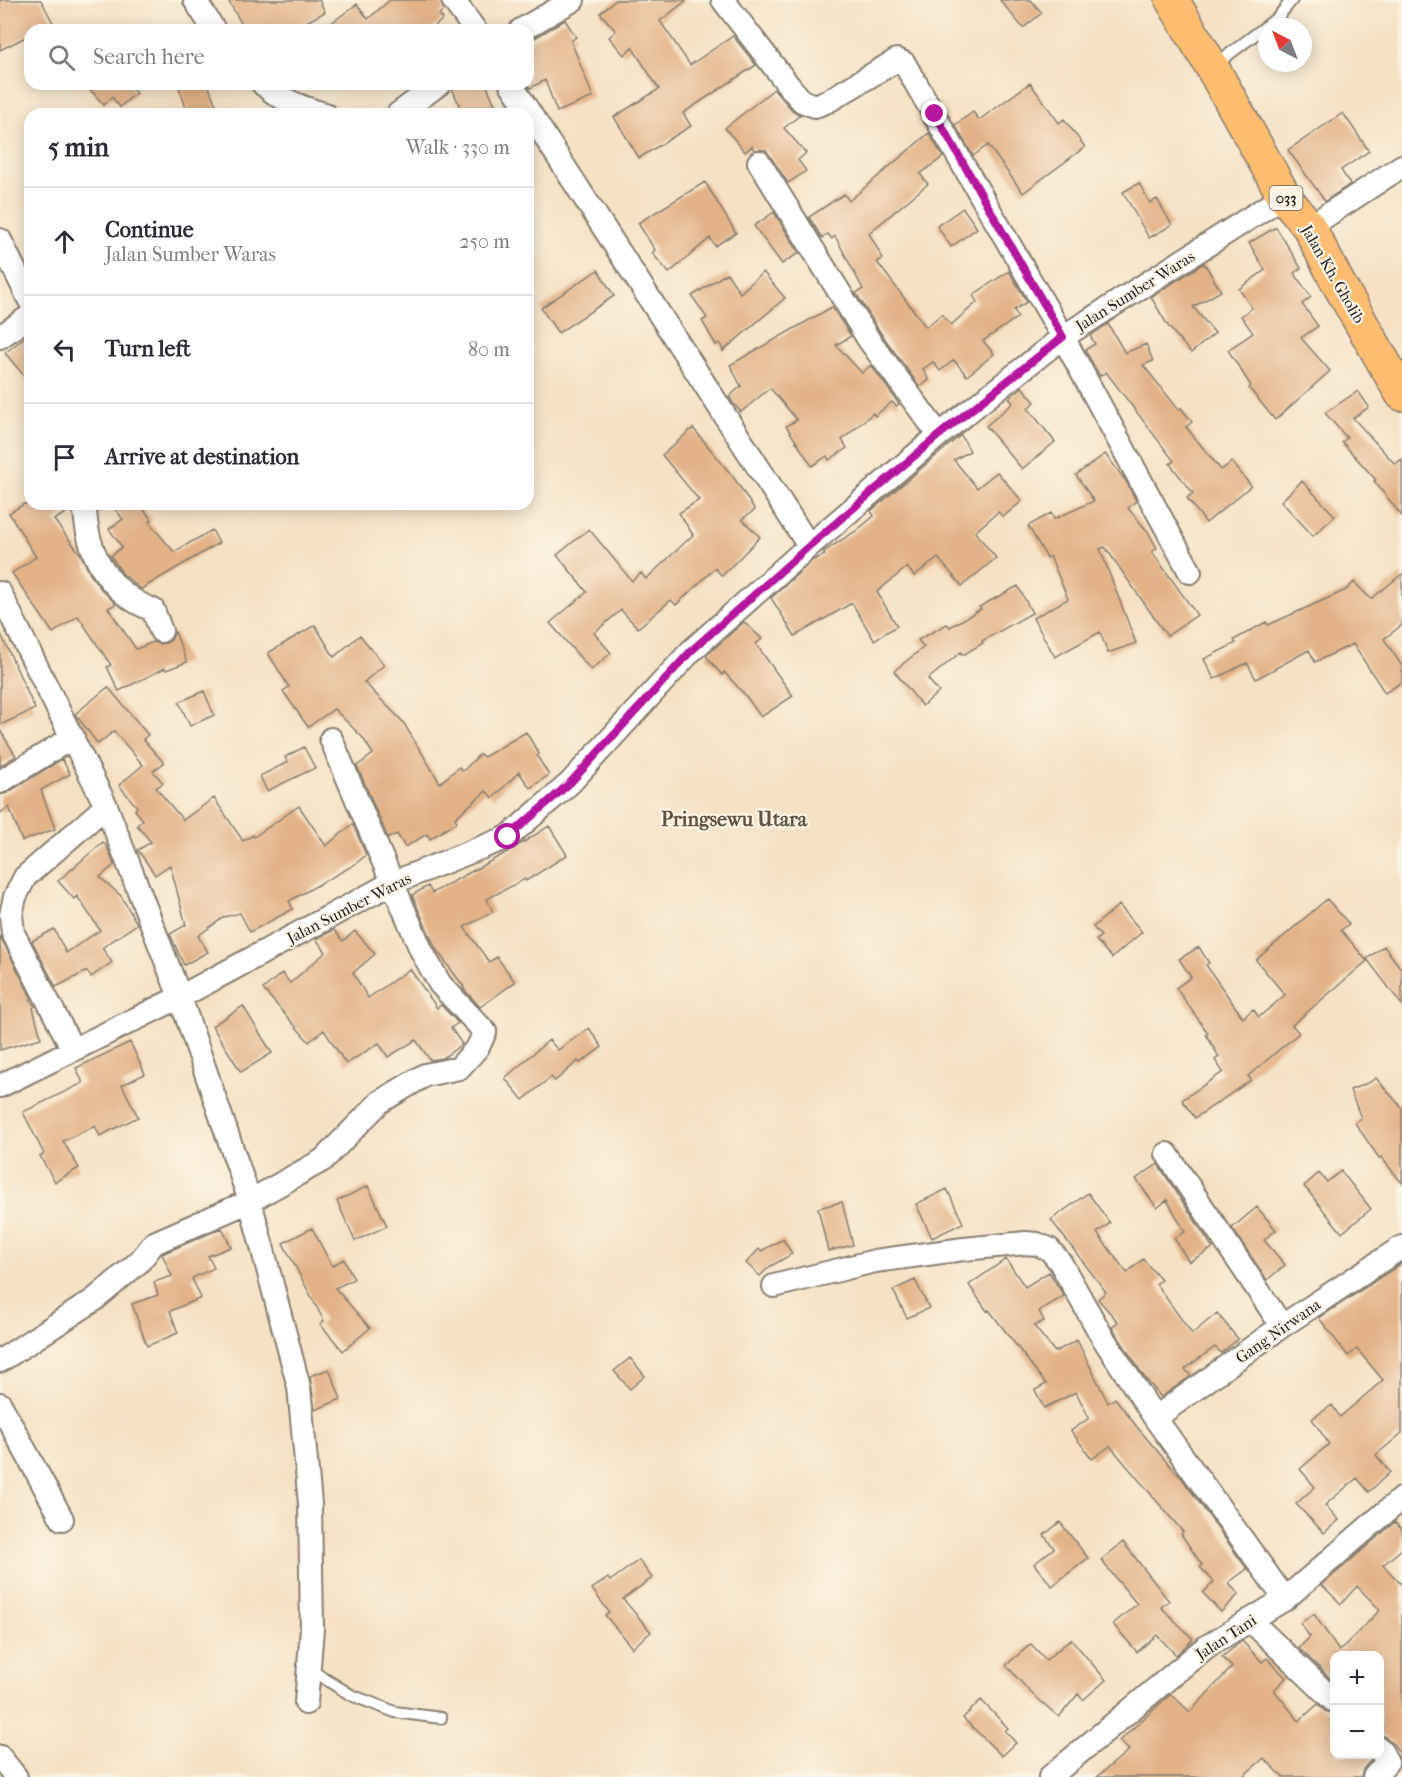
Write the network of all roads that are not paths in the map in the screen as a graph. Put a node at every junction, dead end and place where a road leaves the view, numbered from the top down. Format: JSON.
{"nodes":[{"id":1,"x":195,"y":0,"type":"edge"},
{"id":2,"x":453,"y":0,"type":"edge"},
{"id":3,"x":573,"y":0,"type":"edge"},
{"id":4,"x":723,"y":0,"type":"edge"},
{"id":5,"x":1172,"y":0,"type":"edge"},
{"id":6,"x":1292,"y":0,"type":"edge"},
{"id":7,"x":210,"y":24,"type":"edge"},
{"id":8,"x":471,"y":24,"type":"edge"},
{"id":9,"x":531,"y":24,"type":"edge"},
{"id":10,"x":1212,"y":67,"type":"junction"},
{"id":11,"x":269,"y":90,"type":"edge"},
{"id":12,"x":431,"y":90,"type":"edge"},
{"id":13,"x":515,"y":90,"type":"edge"},
{"id":14,"x":303,"y":108,"type":"edge"},
{"id":15,"x":406,"y":108,"type":"edge"},
{"id":16,"x":526,"y":108,"type":"edge"},
{"id":17,"x":534,"y":120,"type":"edge"},
{"id":18,"x":759,"y":162,"type":"dead end"},
{"id":19,"x":1402,"y":166,"type":"edge"},
{"id":20,"x":1284,"y":196,"type":"junction"},
{"id":21,"x":1309,"y":228,"type":"junction"},
{"id":22,"x":0,"y":240,"type":"edge"},
{"id":23,"x":24,"y":289,"type":"edge"},
{"id":24,"x":24,"y":320,"type":"edge"},
{"id":25,"x":0,"y":337,"type":"edge"},
{"id":26,"x":1063,"y":337,"type":"junction"},
{"id":27,"x":1402,"y":394,"type":"edge"},
{"id":28,"x":939,"y":435,"type":"junction"},
{"id":29,"x":85,"y":510,"type":"edge"},
{"id":30,"x":809,"y":546,"type":"junction"},
{"id":31,"x":1190,"y":572,"type":"dead end"},
{"id":32,"x":0,"y":593,"type":"edge"},
{"id":33,"x":161,"y":631,"type":"dead end"},
{"id":34,"x":73,"y":737,"type":"junction"},
{"id":35,"x":331,"y":739,"type":"dead end"},
{"id":36,"x":0,"y":782,"type":"edge"},
{"id":37,"x":106,"y":806,"type":"junction"},
{"id":38,"x":392,"y":883,"type":"junction"},
{"id":39,"x":180,"y":997,"type":"junction"},
{"id":40,"x":73,"y":1050,"type":"junction"},
{"id":41,"x":0,"y":1086,"type":"edge"},
{"id":42,"x":1167,"y":1154,"type":"dead end"},
{"id":43,"x":250,"y":1201,"type":"junction"},
{"id":44,"x":1402,"y":1246,"type":"edge"},
{"id":45,"x":774,"y":1286,"type":"dead end"},
{"id":46,"x":1282,"y":1326,"type":"junction"},
{"id":47,"x":0,"y":1361,"type":"edge"},
{"id":48,"x":0,"y":1404,"type":"edge"},
{"id":49,"x":1155,"y":1418,"type":"junction"},
{"id":50,"x":1400,"y":1504,"type":"edge"},
{"id":51,"x":62,"y":1519,"type":"dead end"},
{"id":52,"x":1285,"y":1599,"type":"junction"},
{"id":53,"x":1250,"y":1620,"type":"junction"},
{"id":54,"x":309,"y":1669,"type":"junction"},
{"id":55,"x":1330,"y":1696,"type":"edge"},
{"id":56,"x":306,"y":1702,"type":"dead end"},
{"id":57,"x":441,"y":1718,"type":"dead end"},
{"id":58,"x":1384,"y":1756,"type":"edge"},
{"id":59,"x":0,"y":1757,"type":"edge"},
{"id":60,"x":16,"y":1777,"type":"edge"},
{"id":61,"x":1050,"y":1777,"type":"edge"},
{"id":62,"x":1374,"y":1777,"type":"edge"}],
"edges":[{"from":1,"to":7,"type":"street"},
{"from":2,"to":8,"type":"street"},
{"from":3,"to":9,"type":"street"},
{"from":4,"to":26,"type":"street"},
{"from":5,"to":10,"type":"main road","name":"Jalan Kh. Gholib","number":"033"},
{"from":6,"to":10,"type":"lane"},
{"from":10,"to":20,"type":"main road","name":"Jalan Kh. Gholib","number":"033"},
{"from":11,"to":14,"type":"street"},
{"from":12,"to":15,"type":"street"},
{"from":13,"to":16,"type":"street"},
{"from":17,"to":30,"type":"street"},
{"from":18,"to":28,"type":"street"},
{"from":19,"to":21,"type":"street"},
{"from":20,"to":21,"type":"main road","name":"Jalan Kh. Gholib","number":"033"},
{"from":20,"to":26,"type":"street","name":"Jalan Sumber Waras"},
{"from":21,"to":27,"type":"main road","name":"Jalan Kh. Gholib","number":"033"},
{"from":22,"to":23,"type":"street"},
{"from":24,"to":25,"type":"street"},
{"from":26,"to":28,"type":"street","name":"Jalan Sumber Waras"},
{"from":26,"to":31,"type":"street"},
{"from":28,"to":30,"type":"street","name":"Jalan Sumber Waras"},
{"from":29,"to":33,"type":"street"},
{"from":30,"to":38,"type":"street","name":"Jalan Sumber Waras"},
{"from":32,"to":34,"type":"street"},
{"from":34,"to":36,"type":"street"},
{"from":34,"to":37,"type":"street"},
{"from":35,"to":38,"type":"street"},
{"from":37,"to":39,"type":"street"},
{"from":37,"to":40,"type":"street"},
{"from":38,"to":39,"type":"street","name":"Jalan Sumber Waras"},
{"from":38,"to":43,"type":"street"},
{"from":39,"to":40,"type":"street","name":"Jalan Sumber Waras"},
{"from":39,"to":43,"type":"street"},
{"from":40,"to":41,"type":"street","name":"Jalan Sumber Waras"},
{"from":42,"to":46,"type":"street"},
{"from":43,"to":47,"type":"street"},
{"from":43,"to":54,"type":"street"},
{"from":44,"to":46,"type":"street","name":"Gang Nirwana"},
{"from":45,"to":49,"type":"street"},
{"from":46,"to":49,"type":"street","name":"Gang Nirwana"},
{"from":48,"to":51,"type":"street"},
{"from":49,"to":52,"type":"street"},
{"from":50,"to":52,"type":"street","name":"Jalan Tani"},
{"from":52,"to":53,"type":"street","name":"Jalan Tani"},
{"from":53,"to":55,"type":"street"},
{"from":53,"to":61,"type":"street","name":"Jalan Tani"},
{"from":54,"to":56,"type":"street"},
{"from":54,"to":57,"type":"lane"},
{"from":58,"to":62,"type":"street"},
{"from":59,"to":60,"type":"street"}]}
